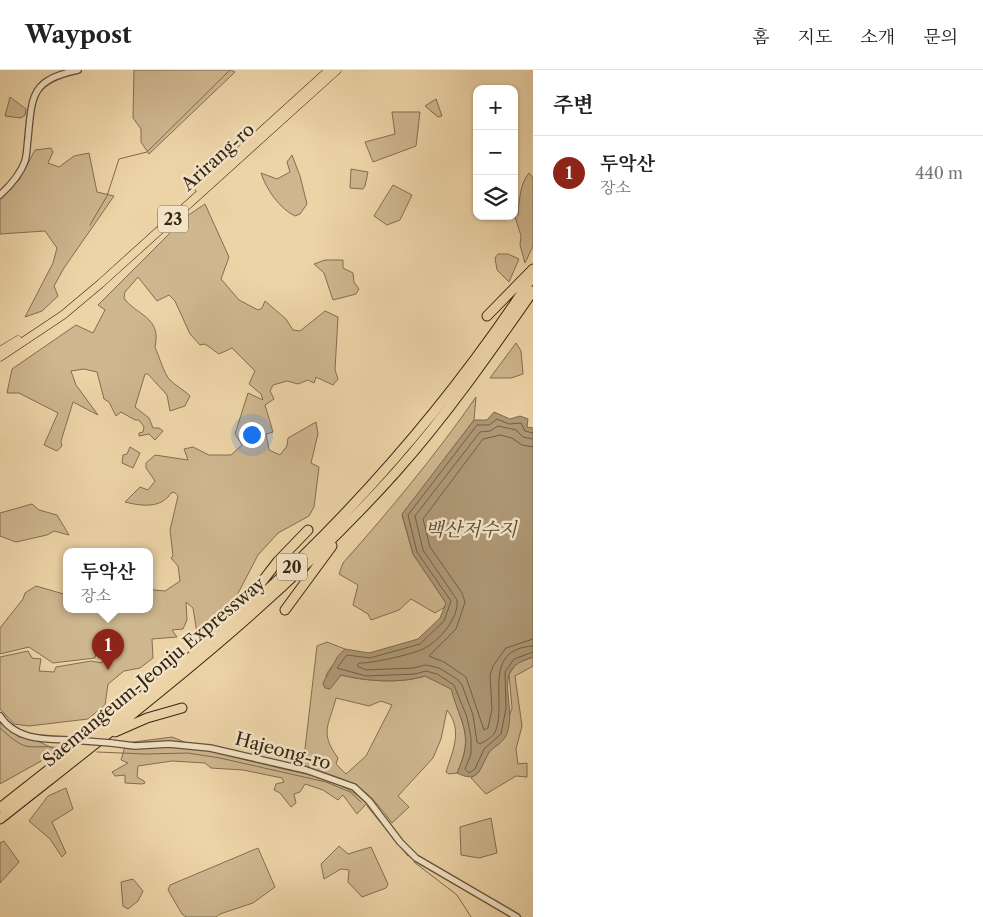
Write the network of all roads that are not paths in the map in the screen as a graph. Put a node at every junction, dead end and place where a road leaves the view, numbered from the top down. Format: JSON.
{"nodes":[{"id":1,"x":78,"y":70,"type":"edge"},
{"id":2,"x":329,"y":70,"type":"edge"},
{"id":3,"x":337,"y":70,"type":"edge"},
{"id":4,"x":0,"y":195,"type":"edge"},
{"id":5,"x":533,"y":269,"type":"edge"},
{"id":6,"x":533,"y":276,"type":"edge"},
{"id":7,"x":533,"y":291,"type":"edge"},
{"id":8,"x":487,"y":316,"type":"dead end"},
{"id":9,"x":0,"y":351,"type":"edge"},
{"id":10,"x":0,"y":357,"type":"edge"},
{"id":11,"x":351,"y":521,"type":"junction"},
{"id":12,"x":308,"y":530,"type":"dead end"},
{"id":13,"x":285,"y":610,"type":"dead end"},
{"id":14,"x":208,"y":642,"type":"junction"},
{"id":15,"x":182,"y":708,"type":"dead end"},
{"id":16,"x":0,"y":716,"type":"edge"},
{"id":17,"x":101,"y":739,"type":"junction"},
{"id":18,"x":0,"y":808,"type":"edge"},
{"id":19,"x":0,"y":819,"type":"edge"},
{"id":20,"x":517,"y":917,"type":"edge"}],
"edges":[{"from":1,"to":4,"type":"street"},
{"from":2,"to":9,"type":"highway","name":"Arirang-ro","number":"23"},
{"from":3,"to":10,"type":"highway","name":"Arirang-ro","number":"23"},
{"from":5,"to":8,"type":"highway"},
{"from":6,"to":14,"type":"highway","name":"Saemangeum-Jeonju Expressway","number":"20"},
{"from":7,"to":11,"type":"highway","name":"Saemangeum-Jeonju Expressway","number":"20"},
{"from":11,"to":13,"type":"highway"},
{"from":11,"to":17,"type":"highway","name":"Saemangeum-Jeonju Expressway","number":"20"},
{"from":12,"to":14,"type":"highway"},
{"from":14,"to":18,"type":"highway","name":"Saemangeum-Jeonju Expressway","number":"20"},
{"from":15,"to":17,"type":"highway"},
{"from":16,"to":20,"type":"street","name":"Hajeong-ro","bridge":true},
{"from":17,"to":19,"type":"highway","name":"Saemangeum-Jeonju Expressway","number":"20"}]}
